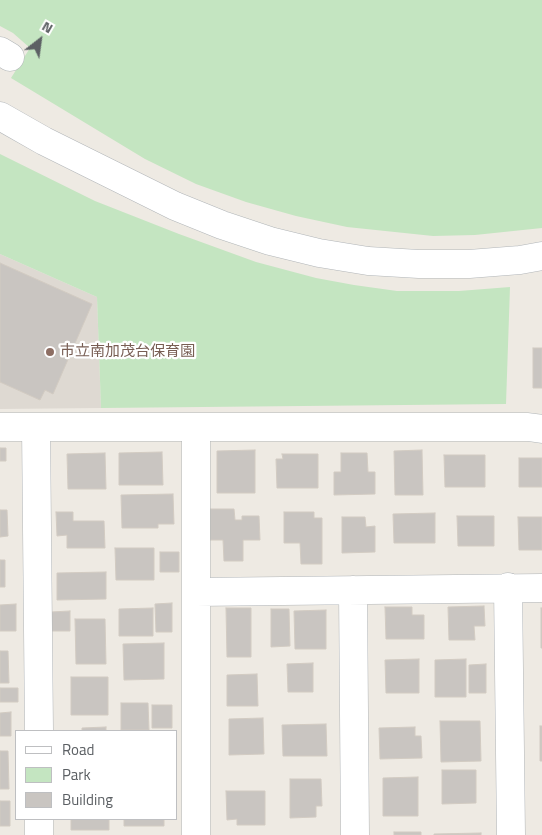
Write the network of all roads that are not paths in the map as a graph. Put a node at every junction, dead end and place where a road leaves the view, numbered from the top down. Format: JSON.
{"nodes":[{"id":1,"x":0,"y":116,"type":"edge"},
{"id":2,"x":542,"y":256,"type":"edge"},
{"id":3,"x":0,"y":427,"type":"edge"},
{"id":4,"x":36,"y":428,"type":"junction"},
{"id":5,"x":196,"y":428,"type":"junction"},
{"id":6,"x":542,"y":429,"type":"edge"},
{"id":7,"x":508,"y":588,"type":"junction"},
{"id":8,"x":542,"y":588,"type":"edge"},
{"id":9,"x":353,"y":590,"type":"junction"},
{"id":10,"x":196,"y":592,"type":"junction"},
{"id":11,"x":38,"y":730,"type":"edge"},
{"id":12,"x":39,"y":820,"type":"edge"},
{"id":13,"x":40,"y":835,"type":"edge"},
{"id":14,"x":196,"y":835,"type":"edge"},
{"id":15,"x":355,"y":835,"type":"edge"},
{"id":16,"x":511,"y":835,"type":"edge"}],
"edges":[{"from":1,"to":2,"type":"street"},
{"from":3,"to":4,"type":"street"},
{"from":4,"to":5,"type":"street"},
{"from":4,"to":11,"type":"street"},
{"from":5,"to":6,"type":"street"},
{"from":5,"to":10,"type":"street"},
{"from":7,"to":8,"type":"street"},
{"from":7,"to":9,"type":"street"},
{"from":7,"to":16,"type":"street"},
{"from":9,"to":10,"type":"street"},
{"from":9,"to":15,"type":"street"},
{"from":10,"to":14,"type":"street"},
{"from":12,"to":13,"type":"street"}]}
